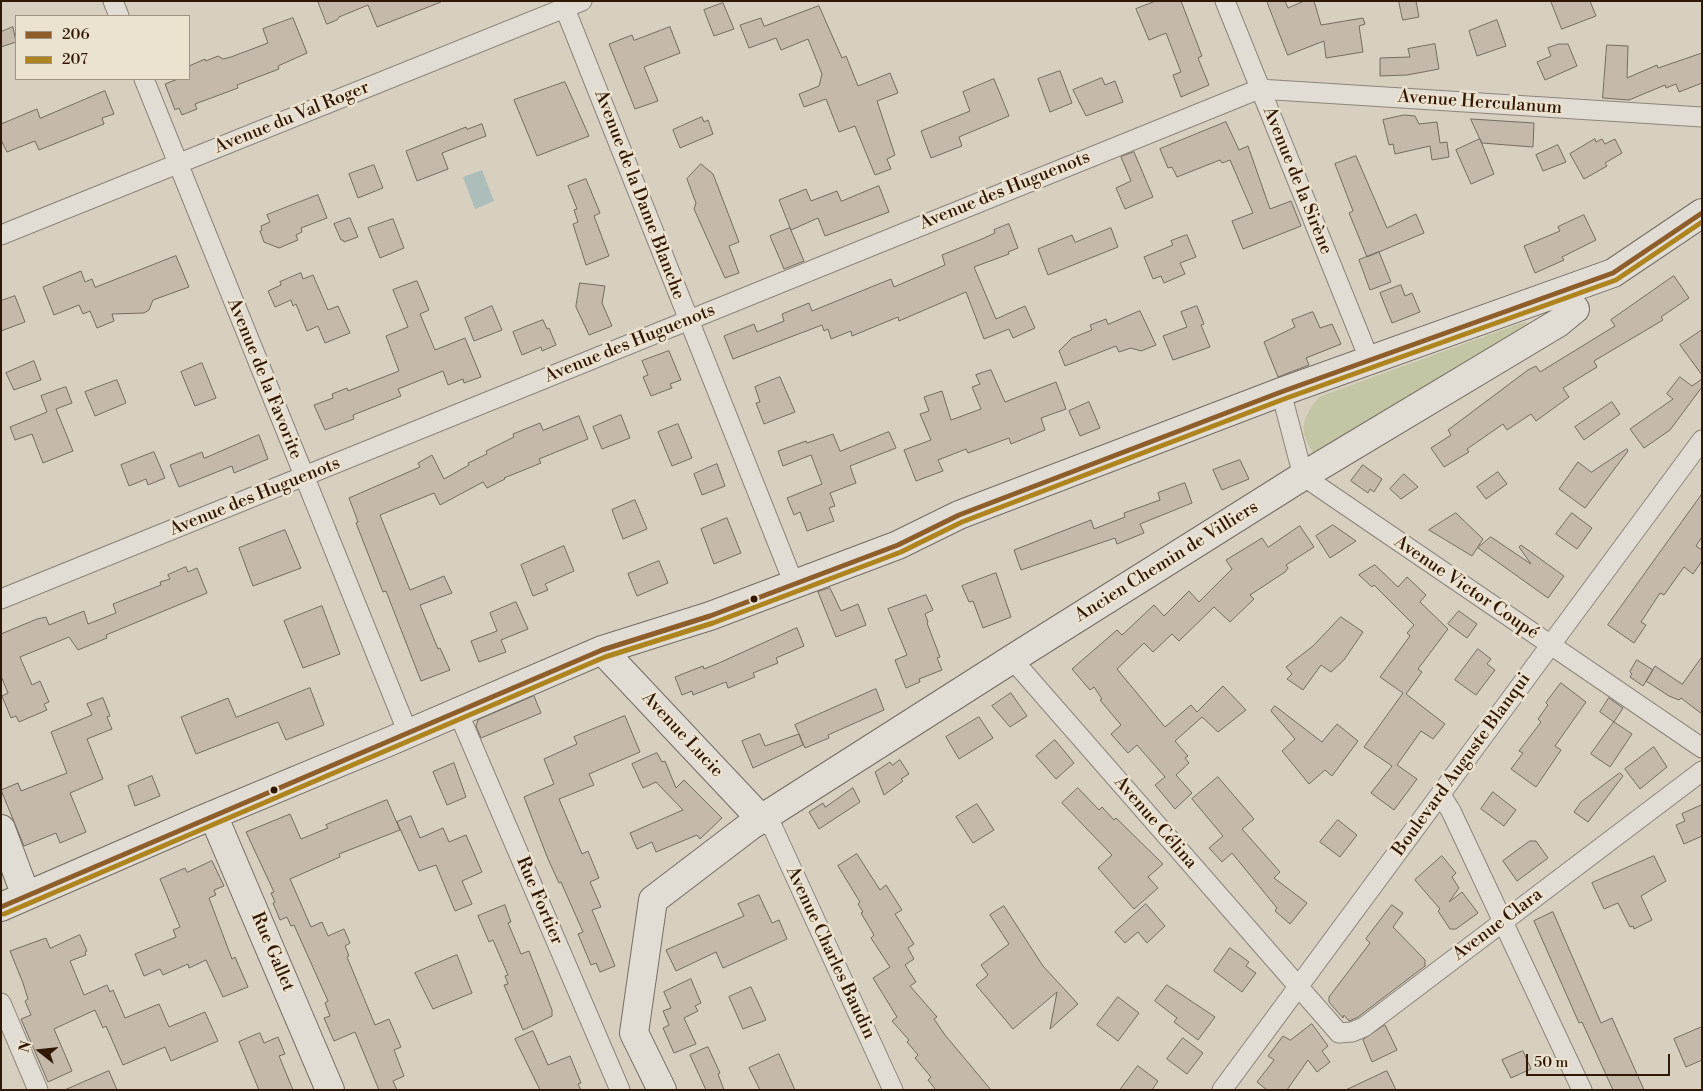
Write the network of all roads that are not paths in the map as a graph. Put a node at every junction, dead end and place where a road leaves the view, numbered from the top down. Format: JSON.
{"nodes":[{"id":1,"x":113,"y":1,"type":"edge"},
{"id":2,"x":582,"y":1,"type":"edge"},
{"id":3,"x":1225,"y":1,"type":"edge"},
{"id":4,"x":563,"y":5,"type":"edge"},
{"id":5,"x":119,"y":15,"type":"edge"},
{"id":6,"x":144,"y":80,"type":"edge"},
{"id":7,"x":1259,"y":89,"type":"junction"},
{"id":8,"x":1702,"y":117,"type":"edge"},
{"id":9,"x":178,"y":164,"type":"junction"},
{"id":10,"x":1702,"y":213,"type":"edge"},
{"id":11,"x":1,"y":235,"type":"edge"},
{"id":12,"x":1575,"y":309,"type":"dead end"},
{"id":13,"x":687,"y":320,"type":"junction"},
{"id":14,"x":1370,"y":361,"type":"junction"},
{"id":15,"x":1281,"y":392,"type":"junction"},
{"id":16,"x":1702,"y":440,"type":"edge"},
{"id":17,"x":1303,"y":476,"type":"junction"},
{"id":18,"x":303,"y":478,"type":"junction"},
{"id":19,"x":794,"y":584,"type":"junction"},
{"id":20,"x":1,"y":599,"type":"edge"},
{"id":21,"x":1549,"y":645,"type":"junction"},
{"id":22,"x":602,"y":650,"type":"junction"},
{"id":23,"x":1012,"y":659,"type":"junction"},
{"id":24,"x":458,"y":712,"type":"junction"},
{"id":25,"x":408,"y":733,"type":"junction"},
{"id":26,"x":1702,"y":748,"type":"edge"},
{"id":27,"x":1702,"y":771,"type":"edge"},
{"id":28,"x":1441,"y":795,"type":"junction"},
{"id":29,"x":213,"y":815,"type":"junction"},
{"id":30,"x":762,"y":820,"type":"junction"},
{"id":31,"x":1,"y":829,"type":"edge"},
{"id":32,"x":26,"y":896,"type":"junction"},
{"id":33,"x":1,"y":908,"type":"edge"},
{"id":34,"x":1503,"y":921,"type":"junction"},
{"id":35,"x":1298,"y":988,"type":"junction"},
{"id":36,"x":1,"y":1003,"type":"edge"},
{"id":37,"x":38,"y":1090,"type":"edge"},
{"id":38,"x":330,"y":1090,"type":"edge"},
{"id":39,"x":620,"y":1090,"type":"edge"},
{"id":40,"x":662,"y":1090,"type":"edge"},
{"id":41,"x":893,"y":1090,"type":"edge"},
{"id":42,"x":1222,"y":1090,"type":"edge"},
{"id":43,"x":1582,"y":1090,"type":"edge"}],
"edges":[{"from":1,"to":5,"type":"street"},
{"from":2,"to":4,"type":"street","name":"Avenue du Val Roger"},
{"from":3,"to":7,"type":"street","name":"Avenue de la Sirène"},
{"from":4,"to":9,"type":"street","name":"Avenue du Val Roger"},
{"from":4,"to":13,"type":"street","name":"Avenue de la Dame Blanche"},
{"from":6,"to":9,"type":"street","name":"Avenue de la Favorite"},
{"from":7,"to":8,"type":"street","name":"Avenue Herculanum"},
{"from":7,"to":13,"type":"street","name":"Avenue des Huguenots"},
{"from":7,"to":14,"type":"street","name":"Avenue de la Sirène"},
{"from":9,"to":11,"type":"street","name":"Avenue du Val Roger"},
{"from":9,"to":18,"type":"street","name":"Avenue de la Favorite"},
{"from":10,"to":14,"type":"street"},
{"from":12,"to":17,"type":"street","name":"Ancien Chemin de Villiers"},
{"from":13,"to":18,"type":"street","name":"Avenue des Huguenots"},
{"from":13,"to":19,"type":"street","name":"Avenue de la Dame Blanche"},
{"from":14,"to":15,"type":"street"},
{"from":15,"to":17,"type":"street"},
{"from":15,"to":19,"type":"street"},
{"from":16,"to":21,"type":"street","name":"Boulevard Auguste Blanqui"},
{"from":17,"to":21,"type":"street","name":"Avenue Victor Coupé"},
{"from":17,"to":23,"type":"street","name":"Ancien Chemin de Villiers"},
{"from":18,"to":20,"type":"street","name":"Avenue des Huguenots"},
{"from":18,"to":25,"type":"street","name":"Avenue de la Favorite"},
{"from":19,"to":22,"type":"street"},
{"from":21,"to":26,"type":"street","name":"Avenue Victor Coupé"},
{"from":21,"to":28,"type":"street","name":"Boulevard Auguste Blanqui"},
{"from":22,"to":24,"type":"street"},
{"from":22,"to":30,"type":"street","name":"Avenue Lucie"},
{"from":23,"to":30,"type":"street","name":"Ancien Chemin de Villiers"},
{"from":23,"to":35,"type":"street","name":"Avenue Célina"},
{"from":24,"to":25,"type":"street"},
{"from":24,"to":39,"type":"street","name":"Rue Fortier"},
{"from":25,"to":29,"type":"street"},
{"from":27,"to":34,"type":"street","name":"Avenue Clara"},
{"from":28,"to":34,"type":"street"},
{"from":28,"to":35,"type":"street","name":"Boulevard Auguste Blanqui"},
{"from":29,"to":32,"type":"street"},
{"from":29,"to":38,"type":"street","name":"Rue Gallet"},
{"from":30,"to":40,"type":"street","name":"Ancien Chemin de Villiers"},
{"from":30,"to":41,"type":"street","name":"Avenue Charles Baudin"},
{"from":31,"to":32,"type":"street"},
{"from":32,"to":33,"type":"street"},
{"from":34,"to":35,"type":"street","name":"Avenue Clara"},
{"from":34,"to":43,"type":"street"},
{"from":35,"to":42,"type":"street","name":"Boulevard Auguste Blanqui"},
{"from":36,"to":37,"type":"street"}]}
